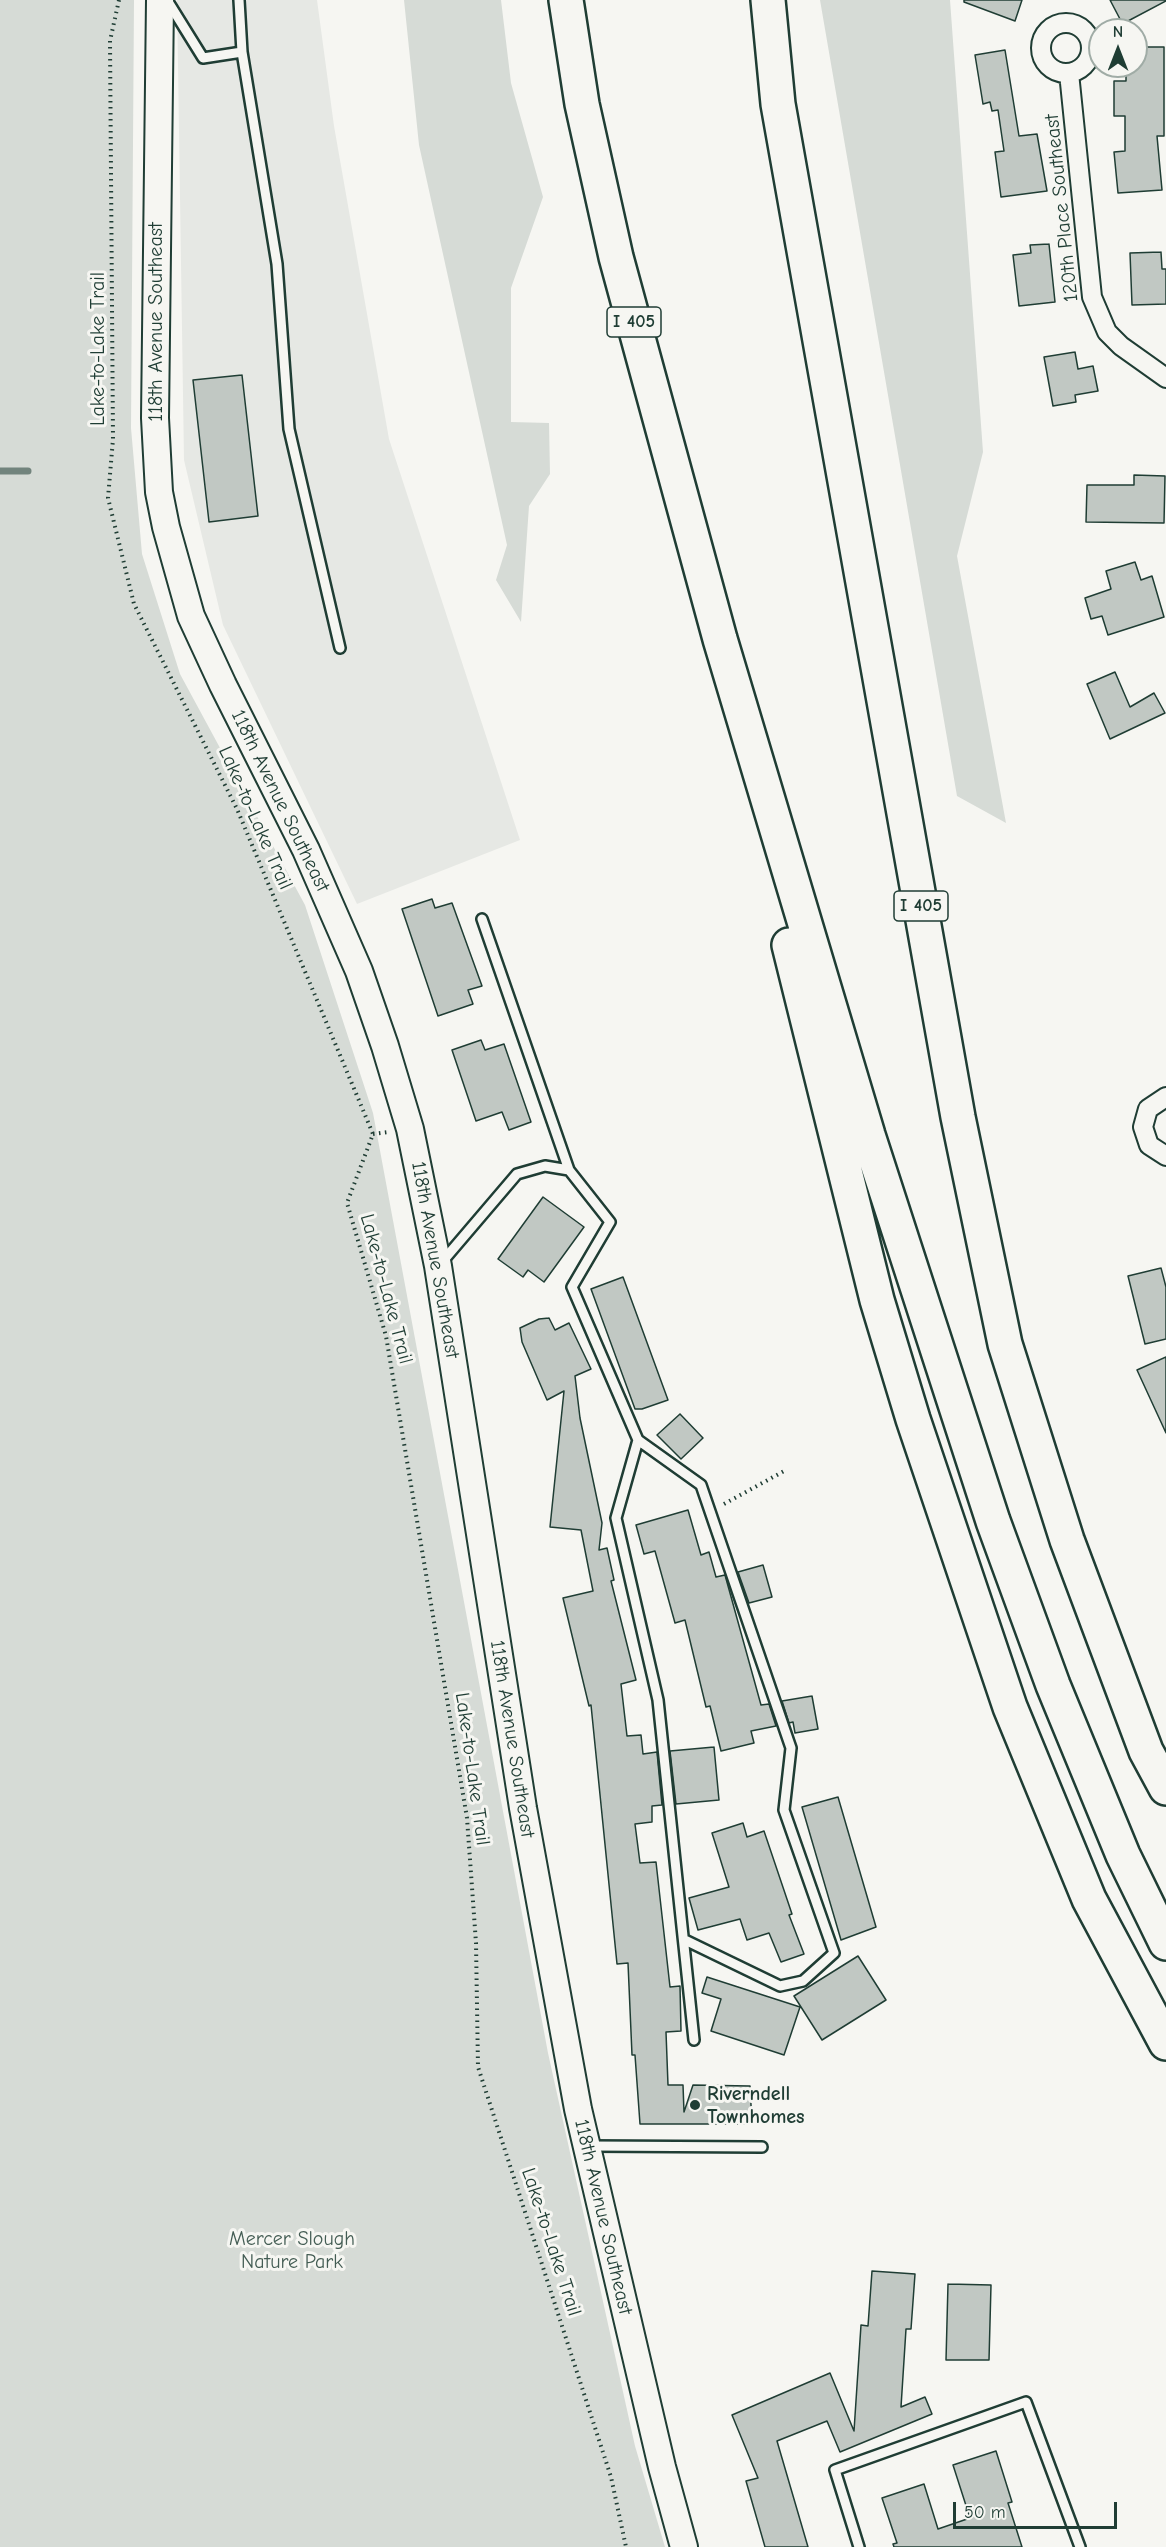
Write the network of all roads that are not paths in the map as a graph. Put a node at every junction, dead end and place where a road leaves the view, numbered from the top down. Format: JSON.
{"nodes":[{"id":1,"x":159,"y":0,"type":"edge"},
{"id":2,"x":167,"y":0,"type":"edge"},
{"id":3,"x":239,"y":0,"type":"edge"},
{"id":4,"x":566,"y":0,"type":"edge"},
{"id":5,"x":768,"y":0,"type":"edge"},
{"id":6,"x":242,"y":52,"type":"junction"},
{"id":7,"x":1069,"y":73,"type":"dead end"},
{"id":8,"x":1166,"y":378,"type":"edge"},
{"id":9,"x":720,"y":639,"type":"junction"},
{"id":10,"x":340,"y":648,"type":"dead end"},
{"id":11,"x":482,"y":919,"type":"dead end"},
{"id":12,"x":1166,"y":1098,"type":"edge"},
{"id":13,"x":1166,"y":1156,"type":"edge"},
{"id":14,"x":568,"y":1170,"type":"junction"},
{"id":15,"x":438,"y":1266,"type":"junction"},
{"id":16,"x":638,"y":1440,"type":"junction"},
{"id":17,"x":1166,"y":1788,"type":"edge"},
{"id":18,"x":685,"y":1941,"type":"junction"},
{"id":19,"x":1166,"y":1943,"type":"edge"},
{"id":20,"x":694,"y":2040,"type":"dead end"},
{"id":21,"x":1166,"y":2043,"type":"edge"},
{"id":22,"x":586,"y":2146,"type":"junction"},
{"id":23,"x":762,"y":2147,"type":"dead end"},
{"id":24,"x":684,"y":2547,"type":"edge"},
{"id":25,"x":859,"y":2547,"type":"edge"},
{"id":26,"x":1080,"y":2547,"type":"edge"}],
"edges":[{"from":1,"to":15,"type":"street","name":"118th Avenue Southeast"},
{"from":2,"to":6,"type":"lane"},
{"from":3,"to":6,"type":"lane"},
{"from":4,"to":9,"type":"highway","number":"I 405"},
{"from":5,"to":17,"type":"highway","number":"I 405"},
{"from":6,"to":10,"type":"lane"},
{"from":7,"to":8,"type":"street","name":"120th Place Southeast"},
{"from":9,"to":19,"type":"highway","number":"I 405"},
{"from":9,"to":21,"type":"highway"},
{"from":11,"to":14,"type":"lane"},
{"from":12,"to":13,"type":"street"},
{"from":14,"to":15,"type":"lane"},
{"from":14,"to":16,"type":"lane"},
{"from":15,"to":22,"type":"street","name":"118th Avenue Southeast"},
{"from":16,"to":18,"type":"lane"},
{"from":16,"to":18,"type":"lane"},
{"from":18,"to":20,"type":"lane"},
{"from":22,"to":23,"type":"lane"},
{"from":22,"to":24,"type":"street","name":"118th Avenue Southeast"},
{"from":25,"to":26,"type":"lane"}]}
